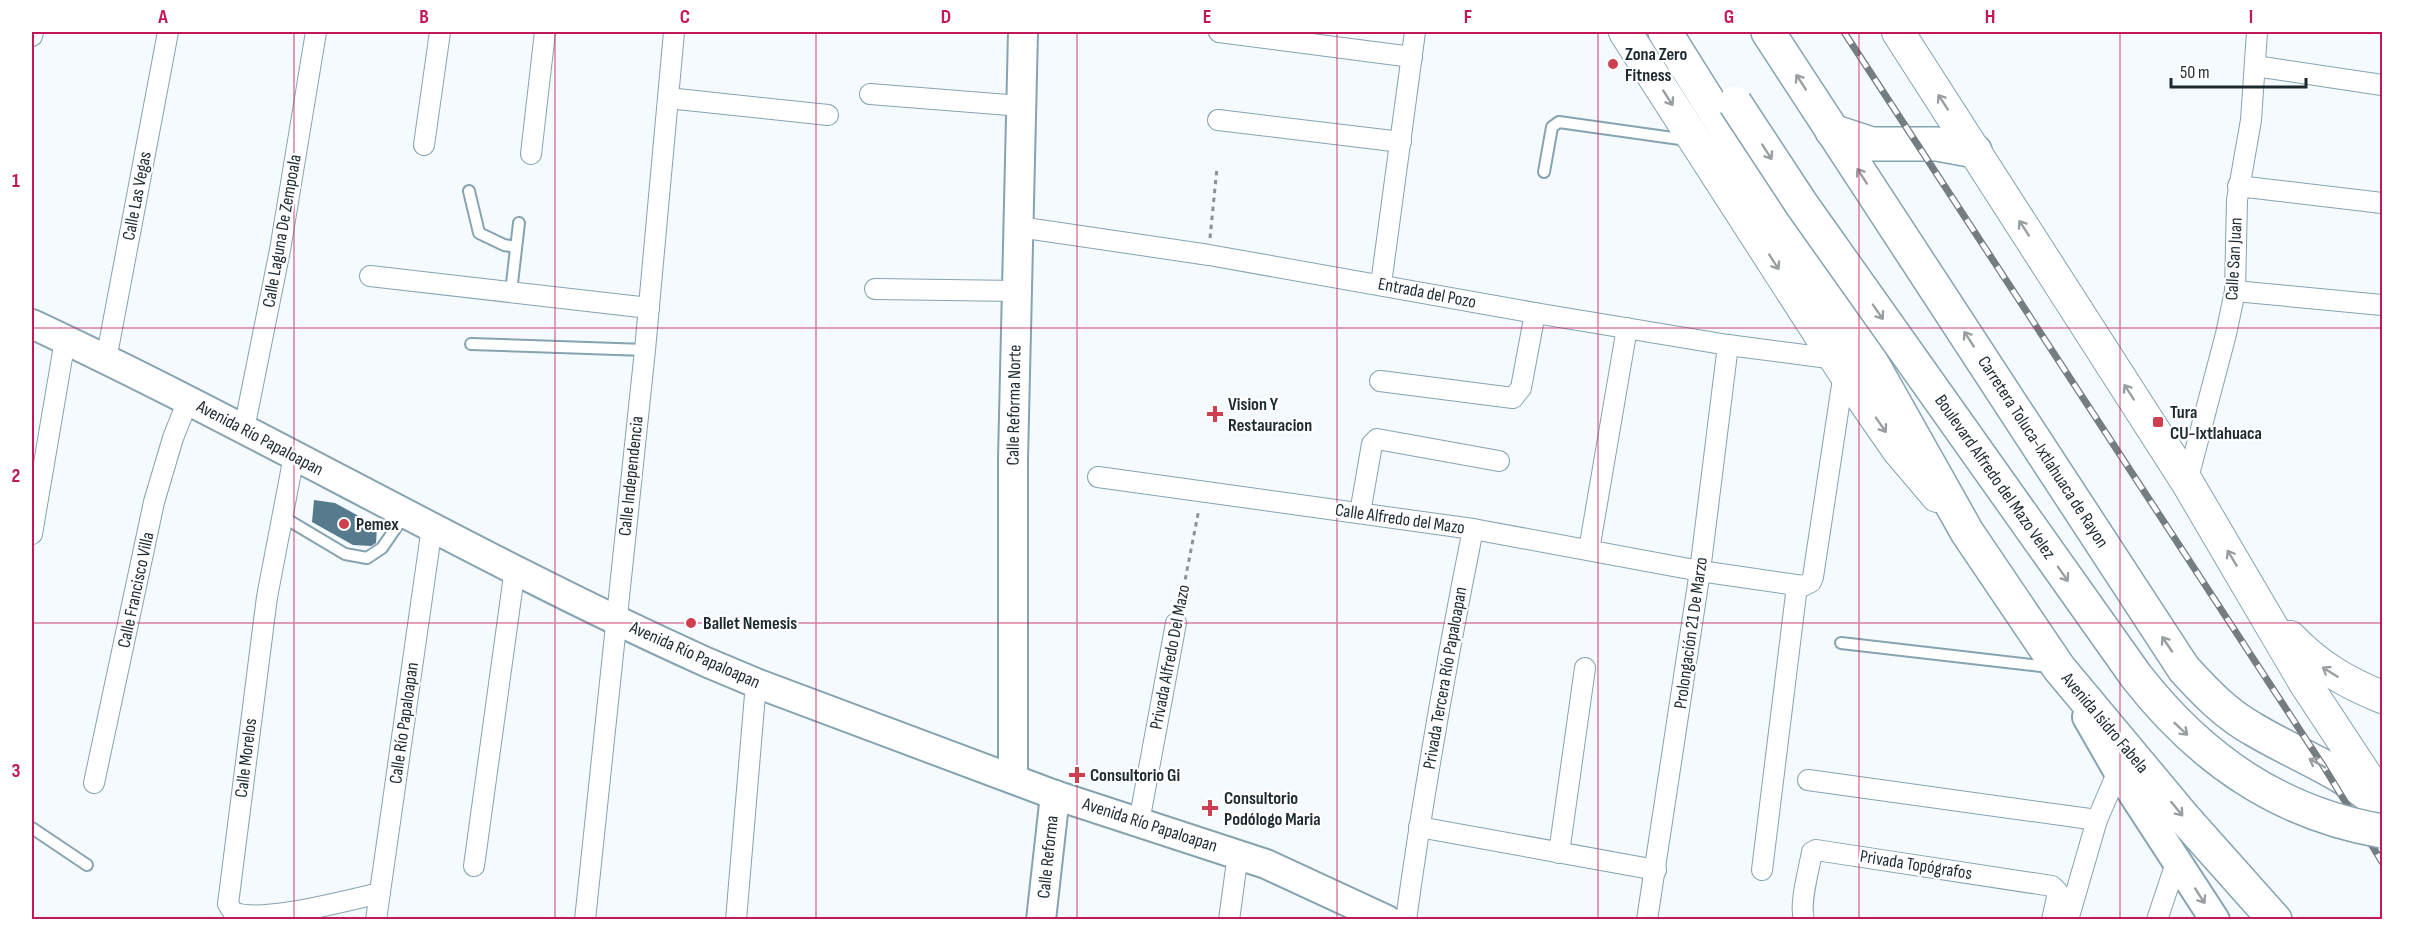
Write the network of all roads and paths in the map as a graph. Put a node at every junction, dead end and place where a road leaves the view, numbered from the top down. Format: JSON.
{"nodes":[{"id":1,"x":33,"y":32,"type":"edge"},
{"id":2,"x":168,"y":32,"type":"edge"},
{"id":3,"x":316,"y":32,"type":"edge"},
{"id":4,"x":440,"y":32,"type":"edge"},
{"id":5,"x":544,"y":32,"type":"edge"},
{"id":6,"x":674,"y":32,"type":"edge"},
{"id":7,"x":1023,"y":32,"type":"edge"},
{"id":8,"x":1219,"y":32,"type":"edge"},
{"id":9,"x":1415,"y":32,"type":"edge"},
{"id":10,"x":1625,"y":32,"type":"edge"},
{"id":11,"x":1665,"y":32,"type":"edge"},
{"id":12,"x":1685,"y":32,"type":"edge"},
{"id":13,"x":1768,"y":32,"type":"edge"},
{"id":14,"x":1898,"y":32,"type":"edge"},
{"id":15,"x":2257,"y":32,"type":"edge"},
{"id":16,"x":32,"y":36,"type":"edge"},
{"id":17,"x":1412,"y":57,"type":"junction"},
{"id":18,"x":2255,"y":66,"type":"junction"},
{"id":19,"x":2382,"y":85,"type":"edge"},
{"id":20,"x":870,"y":94,"type":"dead end"},
{"id":21,"x":668,"y":98,"type":"junction"},
{"id":22,"x":1022,"y":106,"type":"junction"},
{"id":23,"x":828,"y":116,"type":"dead end"},
{"id":24,"x":1218,"y":120,"type":"dead end"},
{"id":25,"x":1832,"y":131,"type":"junction"},
{"id":26,"x":1696,"y":141,"type":"junction"},
{"id":27,"x":1401,"y":142,"type":"junction"},
{"id":28,"x":424,"y":145,"type":"dead end"},
{"id":29,"x":1975,"y":151,"type":"junction"},
{"id":30,"x":531,"y":154,"type":"dead end"},
{"id":31,"x":1217,"y":168,"type":"dead end"},
{"id":32,"x":1544,"y":172,"type":"dead end"},
{"id":33,"x":2238,"y":186,"type":"junction"},
{"id":34,"x":469,"y":192,"type":"dead end"},
{"id":35,"x":2382,"y":203,"type":"edge"},
{"id":36,"x":519,"y":223,"type":"dead end"},
{"id":37,"x":1019,"y":227,"type":"junction"},
{"id":38,"x":516,"y":247,"type":"junction"},
{"id":39,"x":1209,"y":255,"type":"junction"},
{"id":40,"x":370,"y":276,"type":"dead end"},
{"id":41,"x":1381,"y":284,"type":"junction"},
{"id":42,"x":875,"y":289,"type":"dead end"},
{"id":43,"x":1017,"y":291,"type":"junction"},
{"id":44,"x":2235,"y":291,"type":"junction"},
{"id":45,"x":511,"y":292,"type":"junction"},
{"id":46,"x":2382,"y":305,"type":"edge"},
{"id":47,"x":649,"y":308,"type":"junction"},
{"id":48,"x":1535,"y":314,"type":"junction"},
{"id":49,"x":32,"y":324,"type":"edge"},
{"id":50,"x":1627,"y":328,"type":"junction"},
{"id":51,"x":65,"y":340,"type":"junction"},
{"id":52,"x":471,"y":344,"type":"dead end"},
{"id":53,"x":1728,"y":345,"type":"junction"},
{"id":54,"x":645,"y":350,"type":"junction"},
{"id":55,"x":106,"y":360,"type":"junction"},
{"id":56,"x":1840,"y":365,"type":"junction"},
{"id":57,"x":1380,"y":381,"type":"dead end"},
{"id":58,"x":188,"y":400,"type":"junction"},
{"id":59,"x":244,"y":429,"type":"junction"},
{"id":60,"x":294,"y":456,"type":"junction"},
{"id":61,"x":1499,"y":461,"type":"dead end"},
{"id":62,"x":1098,"y":477,"type":"dead end"},
{"id":63,"x":2187,"y":482,"type":"junction"},
{"id":64,"x":1202,"y":493,"type":"junction"},
{"id":65,"x":1360,"y":513,"type":"junction"},
{"id":66,"x":406,"y":514,"type":"junction"},
{"id":67,"x":283,"y":517,"type":"junction"},
{"id":68,"x":432,"y":527,"type":"junction"},
{"id":69,"x":1473,"y":530,"type":"junction"},
{"id":70,"x":1967,"y":532,"type":"junction"},
{"id":71,"x":32,"y":534,"type":"edge"},
{"id":72,"x":1589,"y":550,"type":"junction"},
{"id":73,"x":515,"y":568,"type":"junction"},
{"id":74,"x":1701,"y":571,"type":"junction"},
{"id":75,"x":1803,"y":585,"type":"junction"},
{"id":76,"x":2262,"y":608,"type":"junction"},
{"id":77,"x":616,"y":619,"type":"junction"},
{"id":78,"x":1176,"y":622,"type":"joint"},
{"id":79,"x":1841,"y":643,"type":"dead end"},
{"id":80,"x":1585,"y":668,"type":"dead end"},
{"id":81,"x":2059,"y":668,"type":"junction"},
{"id":82,"x":756,"y":683,"type":"junction"},
{"id":83,"x":2382,"y":697,"type":"edge"},
{"id":84,"x":2118,"y":771,"type":"junction"},
{"id":85,"x":1012,"y":778,"type":"junction"},
{"id":86,"x":1808,"y":780,"type":"dead end"},
{"id":87,"x":94,"y":783,"type":"dead end"},
{"id":88,"x":1055,"y":795,"type":"junction"},
{"id":89,"x":2382,"y":800,"type":"edge"},
{"id":90,"x":2382,"y":807,"type":"edge"},
{"id":91,"x":2097,"y":820,"type":"junction"},
{"id":92,"x":1138,"y":822,"type":"junction"},
{"id":93,"x":1419,"y":827,"type":"junction"},
{"id":94,"x":32,"y":828,"type":"edge"},
{"id":95,"x":2382,"y":831,"type":"edge"},
{"id":96,"x":1559,"y":853,"type":"junction"},
{"id":97,"x":1238,"y":854,"type":"junction"},
{"id":98,"x":2176,"y":860,"type":"junction"},
{"id":99,"x":87,"y":865,"type":"dead end"},
{"id":100,"x":474,"y":866,"type":"dead end"},
{"id":101,"x":1656,"y":870,"type":"junction"},
{"id":102,"x":1762,"y":870,"type":"dead end"},
{"id":103,"x":380,"y":893,"type":"junction"},
{"id":104,"x":1372,"y":916,"type":"edge"},
{"id":105,"x":376,"y":920,"type":"edge"},
{"id":106,"x":585,"y":920,"type":"edge"},
{"id":107,"x":736,"y":920,"type":"edge"},
{"id":108,"x":1041,"y":920,"type":"edge"},
{"id":109,"x":1229,"y":920,"type":"edge"},
{"id":110,"x":1406,"y":920,"type":"edge"},
{"id":111,"x":1647,"y":920,"type":"edge"},
{"id":112,"x":1804,"y":920,"type":"edge"},
{"id":113,"x":2052,"y":920,"type":"edge"},
{"id":114,"x":2068,"y":920,"type":"edge"},
{"id":115,"x":2157,"y":920,"type":"edge"},
{"id":116,"x":2215,"y":920,"type":"edge"},
{"id":117,"x":2275,"y":920,"type":"edge"}],
"edges":[{"from":1,"to":16,"type":"street"},
{"from":2,"to":55,"type":"street","name":"Calle Las Vegas"},
{"from":3,"to":59,"type":"street","name":"Calle Laguna De Zempoala"},
{"from":4,"to":28,"type":"street"},
{"from":5,"to":30,"type":"street"},
{"from":6,"to":21,"type":"street","name":"Calle Independencia"},
{"from":7,"to":22,"type":"main road","name":"Calle Reforma Norte"},
{"from":8,"to":17,"type":"street"},
{"from":9,"to":17,"type":"street"},
{"from":10,"to":26,"type":"main road","one_way":true},
{"from":11,"to":70,"type":"highway"},
{"from":12,"to":95,"type":"highway","name":"Boulevard Alfredo del Mazo Velez","one_way":true,"bridge":true},
{"from":25,"to":13,"type":"highway","name":"Carretera Toluca-Ixtlahuaca de Rayon","one_way":true},
{"from":29,"to":14,"type":"main road","one_way":true},
{"from":15,"to":18,"type":"street","name":"Calle San Juan"},
{"from":17,"to":27,"type":"street"},
{"from":18,"to":19,"type":"street"},
{"from":18,"to":33,"type":"street","name":"Calle San Juan"},
{"from":20,"to":22,"type":"street"},
{"from":21,"to":23,"type":"street"},
{"from":21,"to":47,"type":"street","name":"Calle Independencia"},
{"from":22,"to":37,"type":"main road","name":"Calle Reforma Norte"},
{"from":24,"to":27,"type":"street"},
{"from":25,"to":29,"type":"highway"},
{"from":90,"to":25,"type":"highway","name":"Carretera Toluca-Ixtlahuaca de Rayon","one_way":true},
{"from":26,"to":32,"type":"lane"},
{"from":26,"to":56,"type":"main road","one_way":true},
{"from":27,"to":41,"type":"street"},
{"from":63,"to":29,"type":"main road","one_way":true},
{"from":31,"to":39,"type":"path"},
{"from":33,"to":35,"type":"street"},
{"from":33,"to":44,"type":"street","name":"Calle San Juan"},
{"from":34,"to":38,"type":"lane"},
{"from":36,"to":38,"type":"lane"},
{"from":37,"to":39,"type":"street","name":"Entrada del Pozo"},
{"from":37,"to":43,"type":"main road","name":"Calle Reforma Norte"},
{"from":38,"to":45,"type":"lane"},
{"from":39,"to":41,"type":"street","name":"Entrada del Pozo"},
{"from":40,"to":45,"type":"street"},
{"from":41,"to":48,"type":"street","name":"Entrada del Pozo"},
{"from":42,"to":43,"type":"street"},
{"from":43,"to":85,"type":"main road","name":"Calle Reforma Norte"},
{"from":44,"to":46,"type":"street"},
{"from":44,"to":63,"type":"street","name":"Calle San Juan"},
{"from":45,"to":47,"type":"street"},
{"from":47,"to":54,"type":"street","name":"Calle Independencia"},
{"from":48,"to":50,"type":"street","name":"Entrada del Pozo"},
{"from":48,"to":57,"type":"street"},
{"from":49,"to":51,"type":"main road","name":"Avenida Río Papaloapan"},
{"from":50,"to":53,"type":"street","name":"Entrada del Pozo"},
{"from":50,"to":72,"type":"street"},
{"from":51,"to":55,"type":"main road","name":"Avenida Río Papaloapan"},
{"from":51,"to":71,"type":"street"},
{"from":52,"to":54,"type":"lane"},
{"from":53,"to":56,"type":"street","name":"Entrada del Pozo"},
{"from":53,"to":74,"type":"street","name":"Prolongación 21 De Marzo"},
{"from":54,"to":77,"type":"street","name":"Calle Independencia"},
{"from":55,"to":58,"type":"main road","name":"Avenida Río Papaloapan"},
{"from":56,"to":70,"type":"main road","one_way":true},
{"from":56,"to":75,"type":"street"},
{"from":58,"to":59,"type":"main road","name":"Avenida Río Papaloapan"},
{"from":58,"to":87,"type":"street","name":"Calle Francisco Villa"},
{"from":59,"to":60,"type":"main road","name":"Avenida Río Papaloapan"},
{"from":60,"to":66,"type":"main road","name":"Avenida Río Papaloapan"},
{"from":60,"to":67,"type":"street","name":"Calle Morelos"},
{"from":61,"to":65,"type":"street"},
{"from":62,"to":64,"type":"street","name":"Calle Alfredo del Mazo"},
{"from":76,"to":63,"type":"main road","one_way":true},
{"from":64,"to":65,"type":"street","name":"Calle Alfredo del Mazo"},
{"from":64,"to":78,"type":"path","name":"Privada Alfredo Del Mazo"},
{"from":65,"to":69,"type":"street","name":"Calle Alfredo del Mazo"},
{"from":66,"to":67,"type":"lane"},
{"from":66,"to":68,"type":"main road","name":"Avenida Río Papaloapan"},
{"from":67,"to":103,"type":"street","name":"Calle Morelos"},
{"from":68,"to":73,"type":"main road","name":"Avenida Río Papaloapan"},
{"from":68,"to":103,"type":"street","name":"Calle Río Papaloapan"},
{"from":69,"to":72,"type":"street","name":"Calle Alfredo del Mazo"},
{"from":69,"to":93,"type":"street","name":"Privada Tercera Río Papaloapan"},
{"from":70,"to":81,"type":"highway"},
{"from":72,"to":74,"type":"street","name":"Calle Alfredo del Mazo"},
{"from":73,"to":77,"type":"main road","name":"Avenida Río Papaloapan"},
{"from":73,"to":100,"type":"street"},
{"from":74,"to":75,"type":"street","name":"Calle Alfredo del Mazo"},
{"from":74,"to":101,"type":"street","name":"Prolongación 21 De Marzo"},
{"from":75,"to":102,"type":"street"},
{"from":83,"to":76,"type":"main road","one_way":true},
{"from":76,"to":89,"type":"main road"},
{"from":77,"to":82,"type":"main road","name":"Avenida Río Papaloapan"},
{"from":77,"to":106,"type":"street","name":"Calle Independencia"},
{"from":78,"to":92,"type":"street","name":"Privada Alfredo Del Mazo"},
{"from":79,"to":81,"type":"lane"},
{"from":80,"to":96,"type":"street"},
{"from":81,"to":84,"type":"main road","name":"Avenida Isidro Fabela"},
{"from":81,"to":117,"type":"highway","name":"Avenida Isidro Fabela","one_way":true},
{"from":82,"to":85,"type":"main road","name":"Avenida Río Papaloapan"},
{"from":82,"to":107,"type":"street"},
{"from":84,"to":91,"type":"street"},
{"from":84,"to":98,"type":"main road","name":"Avenida Isidro Fabela"},
{"from":85,"to":88,"type":"main road","name":"Avenida Río Papaloapan"},
{"from":86,"to":91,"type":"street"},
{"from":88,"to":92,"type":"main road","name":"Avenida Río Papaloapan"},
{"from":88,"to":108,"type":"main road","name":"Calle Reforma"},
{"from":91,"to":114,"type":"street"},
{"from":92,"to":97,"type":"main road","name":"Avenida Río Papaloapan"},
{"from":93,"to":96,"type":"street"},
{"from":93,"to":110,"type":"street","name":"Privada Tercera Río Papaloapan"},
{"from":94,"to":99,"type":"lane"},
{"from":96,"to":101,"type":"street"},
{"from":97,"to":104,"type":"main road","name":"Avenida Río Papaloapan"},
{"from":97,"to":109,"type":"street"},
{"from":98,"to":115,"type":"street"},
{"from":98,"to":116,"type":"main road","name":"Avenida Isidro Fabela","one_way":true},
{"from":101,"to":111,"type":"street","name":"Prolongación 21 De Marzo"},
{"from":103,"to":105,"type":"street","name":"Calle Río Papaloapan"},
{"from":112,"to":113,"type":"street","name":"Privada Topógrafos"}]}
